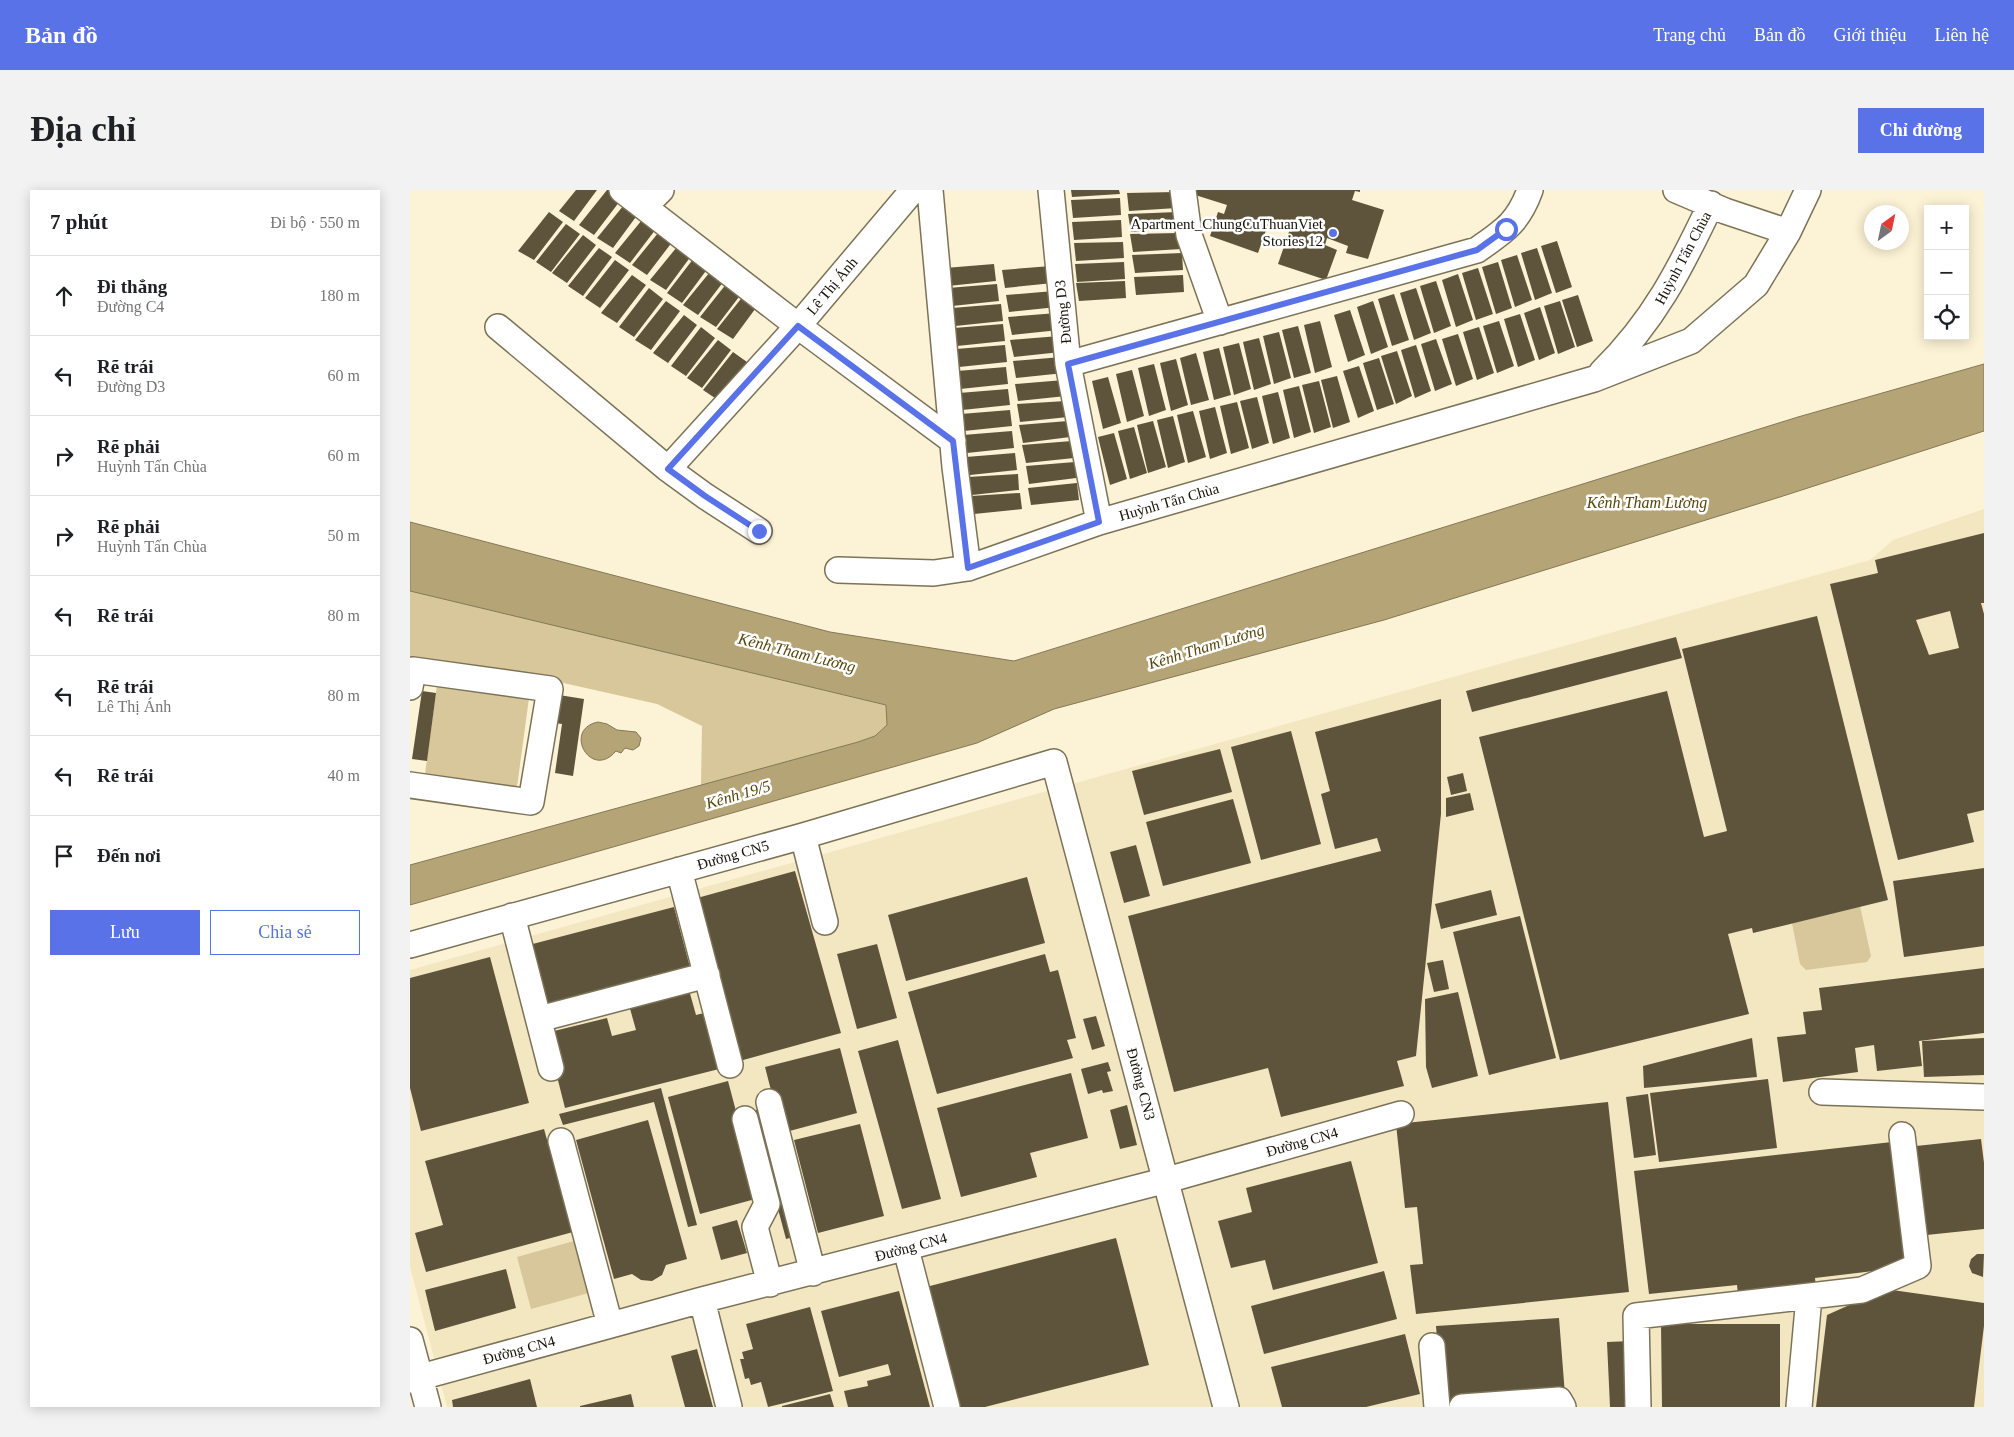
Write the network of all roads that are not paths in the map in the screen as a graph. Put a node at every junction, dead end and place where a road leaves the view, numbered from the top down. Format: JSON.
{"nodes":[{"id":1,"x":622,"y":190,"type":"edge"},
{"id":2,"x":913,"y":190,"type":"edge"},
{"id":3,"x":930,"y":190,"type":"edge"},
{"id":4,"x":1051,"y":190,"type":"edge"},
{"id":5,"x":1183,"y":190,"type":"edge"},
{"id":6,"x":1530,"y":190,"type":"edge"},
{"id":7,"x":1676,"y":190,"type":"edge"},
{"id":8,"x":1808,"y":190,"type":"edge"},
{"id":9,"x":653,"y":198,"type":"edge"},
{"id":10,"x":1721,"y":202,"type":"edge"},
{"id":11,"x":1788,"y":232,"type":"junction"},
{"id":12,"x":1220,"y":322,"type":"junction"},
{"id":13,"x":798,"y":326,"type":"junction"},
{"id":14,"x":498,"y":327,"type":"dead end"},
{"id":15,"x":1068,"y":364,"type":"junction"},
{"id":16,"x":1594,"y":379,"type":"junction"},
{"id":17,"x":953,"y":441,"type":"junction"},
{"id":18,"x":668,"y":469,"type":"junction"},
{"id":19,"x":1099,"y":522,"type":"junction"},
{"id":20,"x":759,"y":531,"type":"dead end"},
{"id":21,"x":968,"y":568,"type":"junction"},
{"id":22,"x":838,"y":570,"type":"dead end"},
{"id":23,"x":410,"y":687,"type":"edge"},
{"id":24,"x":1054,"y":762,"type":"joint"},
{"id":25,"x":410,"y":785,"type":"edge"},
{"id":26,"x":803,"y":836,"type":"junction"},
{"id":27,"x":679,"y":870,"type":"junction"},
{"id":28,"x":512,"y":916,"type":"junction"},
{"id":29,"x":825,"y":922,"type":"dead end"},
{"id":30,"x":410,"y":945,"type":"edge"},
{"id":31,"x":707,"y":975,"type":"junction"},
{"id":32,"x":539,"y":1019,"type":"junction"},
{"id":33,"x":730,"y":1065,"type":"dead end"},
{"id":34,"x":552,"y":1068,"type":"dead end"},
{"id":35,"x":1822,"y":1092,"type":"dead end"},
{"id":36,"x":1984,"y":1097,"type":"edge"},
{"id":37,"x":769,"y":1102,"type":"dead end"},
{"id":38,"x":1401,"y":1114,"type":"dead end"},
{"id":39,"x":745,"y":1119,"type":"dead end"},
{"id":40,"x":1902,"y":1134,"type":"dead end"},
{"id":41,"x":561,"y":1141,"type":"dead end"},
{"id":42,"x":1166,"y":1180,"type":"junction"},
{"id":43,"x":906,"y":1249,"type":"junction"},
{"id":44,"x":813,"y":1273,"type":"junction"},
{"id":45,"x":770,"y":1284,"type":"junction"},
{"id":46,"x":1809,"y":1297,"type":"junction"},
{"id":47,"x":702,"y":1300,"type":"junction"},
{"id":48,"x":610,"y":1325,"type":"junction"},
{"id":49,"x":410,"y":1340,"type":"edge"},
{"id":50,"x":1432,"y":1346,"type":"dead end"},
{"id":51,"x":415,"y":1379,"type":"edge"},
{"id":52,"x":428,"y":1407,"type":"edge"},
{"id":53,"x":729,"y":1407,"type":"edge"},
{"id":54,"x":947,"y":1407,"type":"edge"},
{"id":55,"x":1226,"y":1407,"type":"edge"},
{"id":56,"x":1438,"y":1407,"type":"edge"},
{"id":57,"x":1462,"y":1407,"type":"edge"},
{"id":58,"x":1563,"y":1407,"type":"edge"},
{"id":59,"x":1638,"y":1407,"type":"edge"},
{"id":60,"x":1798,"y":1407,"type":"edge"}],
"edges":[{"from":1,"to":9,"type":"street"},
{"from":2,"to":13,"type":"street","name":"Lê Thị Ánh"},
{"from":3,"to":17,"type":"street"},
{"from":4,"to":15,"type":"street","name":"Đường D3"},
{"from":5,"to":12,"type":"street"},
{"from":6,"to":12,"type":"street"},
{"from":7,"to":10,"type":"street"},
{"from":8,"to":11,"type":"street","name":"Huỳnh Tấn Chùa"},
{"from":9,"to":13,"type":"street"},
{"from":10,"to":11,"type":"street"},
{"from":10,"to":16,"type":"street","name":"Huỳnh Tấn Chùa"},
{"from":11,"to":16,"type":"street","name":"Huỳnh Tấn Chùa"},
{"from":12,"to":15,"type":"street"},
{"from":13,"to":17,"type":"street"},
{"from":13,"to":18,"type":"street","name":"Lê Thị Ánh"},
{"from":14,"to":18,"type":"street"},
{"from":15,"to":19,"type":"street","name":"Đường D3"},
{"from":16,"to":19,"type":"street","name":"Huỳnh Tấn Chùa"},
{"from":17,"to":21,"type":"street"},
{"from":18,"to":20,"type":"street"},
{"from":19,"to":21,"type":"street","name":"Huỳnh Tấn Chùa"},
{"from":21,"to":22,"type":"street","name":"Huỳnh Tấn Chùa"},
{"from":23,"to":25,"type":"street"},
{"from":24,"to":26,"type":"street","name":"Đường CN5"},
{"from":24,"to":42,"type":"street","name":"Đường CN3"},
{"from":26,"to":27,"type":"street","name":"Đường CN5"},
{"from":26,"to":29,"type":"street"},
{"from":27,"to":28,"type":"street","name":"Đường CN5"},
{"from":27,"to":31,"type":"street"},
{"from":28,"to":30,"type":"street","name":"Đường CN5"},
{"from":28,"to":32,"type":"street"},
{"from":31,"to":32,"type":"street"},
{"from":31,"to":33,"type":"street"},
{"from":32,"to":34,"type":"street"},
{"from":35,"to":36,"type":"street"},
{"from":37,"to":44,"type":"street"},
{"from":38,"to":42,"type":"street","name":"Đường CN4"},
{"from":39,"to":45,"type":"street"},
{"from":40,"to":46,"type":"street"},
{"from":41,"to":48,"type":"street"},
{"from":42,"to":43,"type":"street","name":"Đường CN4"},
{"from":42,"to":55,"type":"street","name":"Đường CN3"},
{"from":43,"to":44,"type":"street","name":"Đường CN4"},
{"from":43,"to":54,"type":"street"},
{"from":44,"to":45,"type":"street","name":"Đường CN4"},
{"from":45,"to":47,"type":"street","name":"Đường CN4"},
{"from":46,"to":59,"type":"street"},
{"from":46,"to":60,"type":"street"},
{"from":47,"to":48,"type":"street","name":"Đường CN4"},
{"from":47,"to":53,"type":"street"},
{"from":48,"to":51,"type":"street","name":"Đường CN4"},
{"from":49,"to":51,"type":"street"},
{"from":50,"to":56,"type":"street"},
{"from":51,"to":52,"type":"street"},
{"from":57,"to":58,"type":"street"}]}
